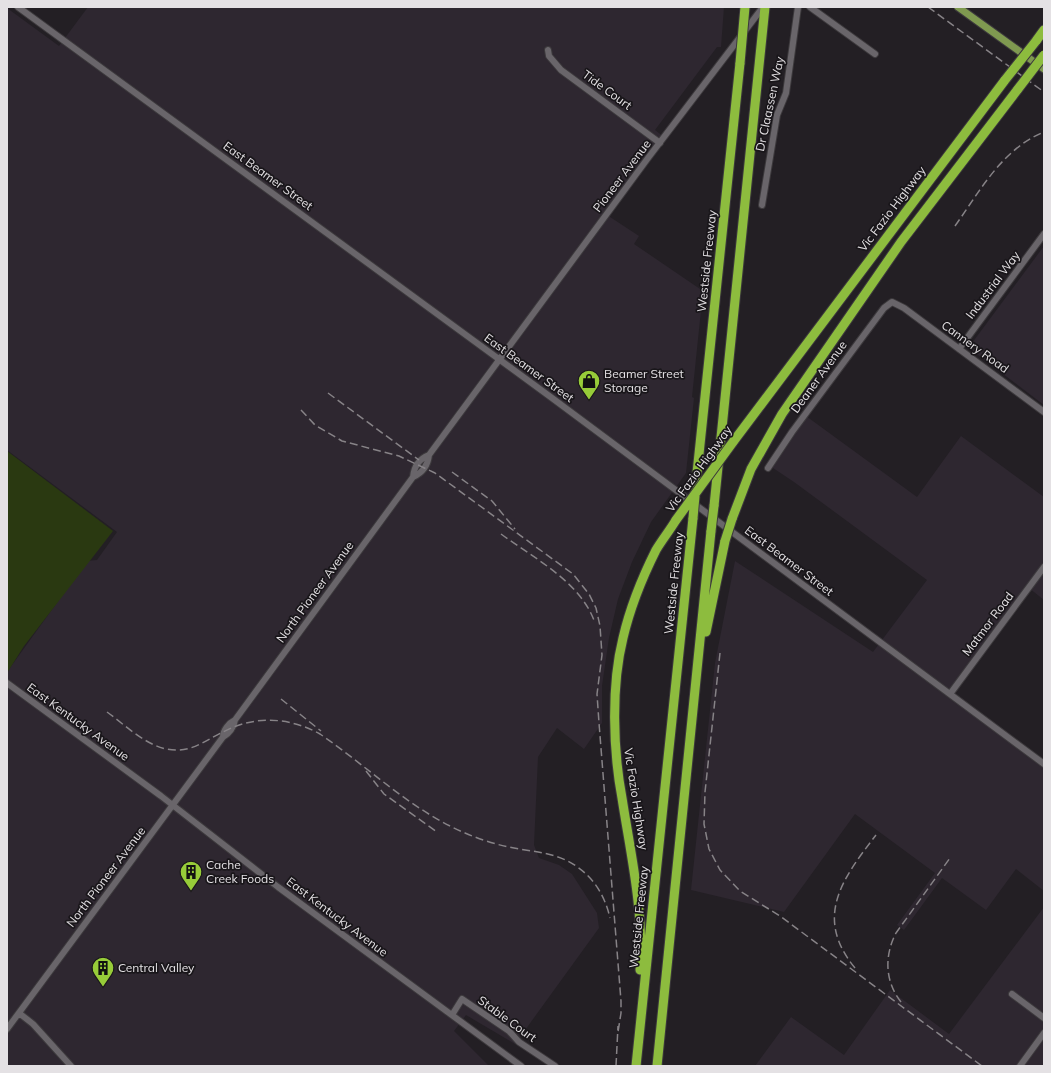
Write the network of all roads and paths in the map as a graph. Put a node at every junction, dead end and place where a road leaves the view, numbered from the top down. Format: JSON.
{"nodes":[{"id":1,"x":18,"y":7,"type":"edge"},
{"id":2,"x":746,"y":7,"type":"edge"},
{"id":3,"x":764,"y":7,"type":"edge"},
{"id":4,"x":798,"y":7,"type":"edge"},
{"id":5,"x":810,"y":7,"type":"edge"},
{"id":6,"x":958,"y":7,"type":"edge"},
{"id":7,"x":1044,"y":30,"type":"edge"},
{"id":8,"x":548,"y":50,"type":"dead end"},
{"id":9,"x":875,"y":54,"type":"dead end"},
{"id":10,"x":1044,"y":55,"type":"edge"},
{"id":11,"x":1044,"y":69,"type":"edge"},
{"id":12,"x":660,"y":143,"type":"junction"},
{"id":13,"x":762,"y":205,"type":"dead end"},
{"id":14,"x":1044,"y":234,"type":"edge"},
{"id":15,"x":892,"y":302,"type":"joint"},
{"id":16,"x":959,"y":349,"type":"junction"},
{"id":17,"x":500,"y":359,"type":"junction"},
{"id":18,"x":1044,"y":412,"type":"edge"},
{"id":19,"x":768,"y":468,"type":"dead end"},
{"id":20,"x":1044,"y":567,"type":"edge"},
{"id":21,"x":696,"y":678,"type":"junction"},
{"id":22,"x":7,"y":683,"type":"edge"},
{"id":23,"x":950,"y":694,"type":"junction"},
{"id":24,"x":1044,"y":764,"type":"edge"},
{"id":25,"x":172,"y":806,"type":"junction"},
{"id":26,"x":1012,"y":994,"type":"dead end"},
{"id":27,"x":641,"y":1010,"type":"junction"},
{"id":28,"x":19,"y":1013,"type":"junction"},
{"id":29,"x":452,"y":1015,"type":"junction"},
{"id":30,"x":1044,"y":1018,"type":"edge"},
{"id":31,"x":7,"y":1029,"type":"edge"},
{"id":32,"x":1044,"y":1033,"type":"edge"},
{"id":33,"x":71,"y":1066,"type":"edge"},
{"id":34,"x":521,"y":1066,"type":"edge"},
{"id":35,"x":555,"y":1066,"type":"edge"},
{"id":36,"x":636,"y":1066,"type":"edge"},
{"id":37,"x":657,"y":1066,"type":"edge"},
{"id":38,"x":1020,"y":1066,"type":"edge"}],
"edges":[{"from":1,"to":17,"type":"street","name":"East Beamer Street"},
{"from":2,"to":27,"type":"highway","name":"Westside Freeway","bridge":true},
{"from":3,"to":12,"type":"street","name":"Pioneer Avenue"},
{"from":3,"to":21,"type":"highway","bridge":true},
{"from":4,"to":13,"type":"street","name":"Dr Claassen Way"},
{"from":5,"to":9,"type":"street"},
{"from":6,"to":11,"type":"main road"},
{"from":7,"to":27,"type":"highway","name":"Vic Fazio Highway","bridge":true},
{"from":8,"to":12,"type":"street","name":"Tide Court"},
{"from":10,"to":21,"type":"highway","bridge":true},
{"from":12,"to":17,"type":"street","name":"Pioneer Avenue"},
{"from":14,"to":16,"type":"street","name":"Industrial Way"},
{"from":15,"to":16,"type":"street","name":"Cannery Road"},
{"from":15,"to":19,"type":"street","name":"Deaner Avenue"},
{"from":16,"to":18,"type":"street","name":"Cannery Road"},
{"from":17,"to":23,"type":"street","name":"East Beamer Street"},
{"from":17,"to":25,"type":"street","name":"North Pioneer Avenue"},
{"from":20,"to":23,"type":"street","name":"Matmor Road"},
{"from":21,"to":37,"type":"highway"},
{"from":22,"to":25,"type":"street","name":"East Kentucky Avenue"},
{"from":23,"to":24,"type":"street","name":"East Beamer Street"},
{"from":25,"to":28,"type":"street","name":"North Pioneer Avenue"},
{"from":25,"to":29,"type":"street","name":"East Kentucky Avenue"},
{"from":26,"to":30,"type":"street"},
{"from":27,"to":36,"type":"highway","name":"Westside Freeway"},
{"from":28,"to":31,"type":"street","name":"North Pioneer Avenue"},
{"from":28,"to":33,"type":"street"},
{"from":29,"to":34,"type":"street","name":"East Kentucky Avenue"},
{"from":29,"to":35,"type":"street","name":"Stable Court"},
{"from":32,"to":38,"type":"street"}]}
